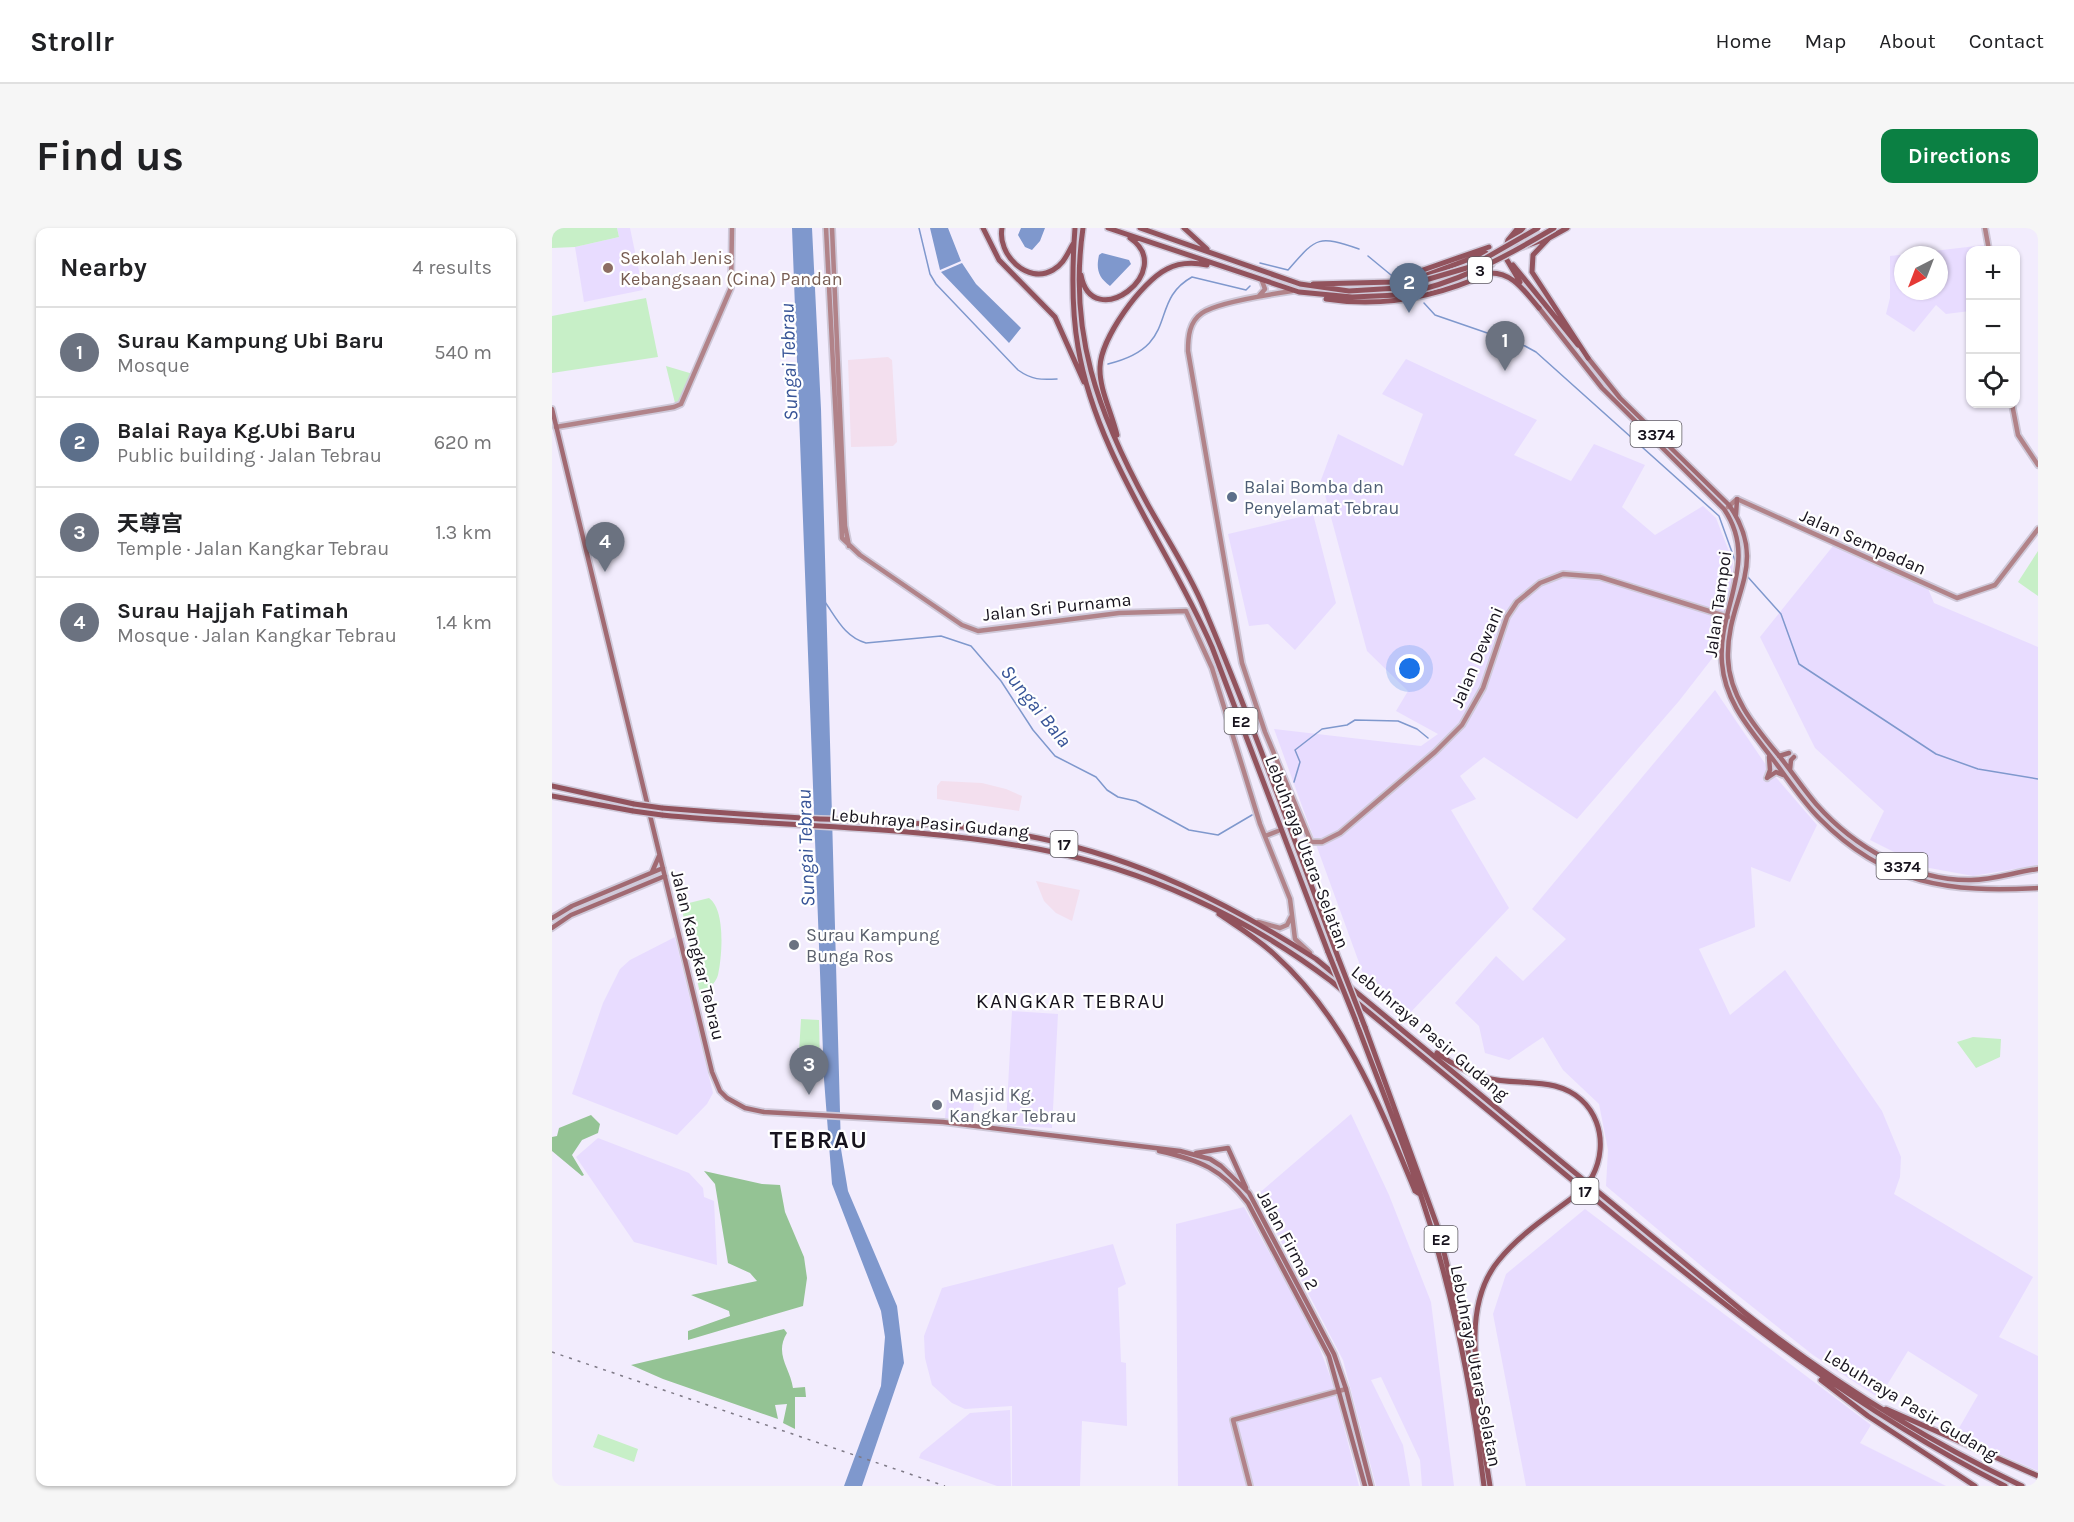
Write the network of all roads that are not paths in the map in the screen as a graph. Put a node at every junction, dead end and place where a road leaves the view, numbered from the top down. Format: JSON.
{"nodes":[{"id":1,"x":732,"y":228,"type":"edge"},
{"id":2,"x":826,"y":228,"type":"edge"},
{"id":3,"x":832,"y":228,"type":"edge"},
{"id":4,"x":983,"y":228,"type":"edge"},
{"id":5,"x":1002,"y":228,"type":"edge"},
{"id":6,"x":1075,"y":228,"type":"edge"},
{"id":7,"x":1083,"y":228,"type":"edge"},
{"id":8,"x":1108,"y":228,"type":"edge"},
{"id":9,"x":1140,"y":228,"type":"edge"},
{"id":10,"x":1184,"y":228,"type":"edge"},
{"id":11,"x":1518,"y":228,"type":"edge"},
{"id":12,"x":1523,"y":228,"type":"edge"},
{"id":13,"x":1538,"y":228,"type":"edge"},
{"id":14,"x":1554,"y":228,"type":"edge"},
{"id":15,"x":1567,"y":228,"type":"edge"},
{"id":16,"x":1985,"y":228,"type":"edge"},
{"id":17,"x":1123,"y":233,"type":"junction"},
{"id":18,"x":1549,"y":238,"type":"junction"},
{"id":19,"x":1074,"y":241,"type":"junction"},
{"id":20,"x":1988,"y":246,"type":"edge"},
{"id":21,"x":1489,"y":247,"type":"dead end"},
{"id":22,"x":1210,"y":252,"type":"junction"},
{"id":23,"x":1078,"y":265,"type":"junction"},
{"id":24,"x":1513,"y":265,"type":"dead end"},
{"id":25,"x":1224,"y":268,"type":"junction"},
{"id":26,"x":1476,"y":279,"type":"junction"},
{"id":27,"x":1262,"y":281,"type":"junction"},
{"id":28,"x":1381,"y":282,"type":"junction"},
{"id":29,"x":1300,"y":284,"type":"junction"},
{"id":30,"x":1293,"y":290,"type":"junction"},
{"id":31,"x":1399,"y":291,"type":"junction"},
{"id":32,"x":1299,"y":292,"type":"junction"},
{"id":33,"x":1254,"y":299,"type":"junction"},
{"id":34,"x":1539,"y":308,"type":"junction"},
{"id":35,"x":1588,"y":358,"type":"junction"},
{"id":36,"x":1094,"y":405,"type":"junction"},
{"id":37,"x":2013,"y":408,"type":"edge"},
{"id":38,"x":552,"y":409,"type":"edge"},
{"id":39,"x":556,"y":427,"type":"junction"},
{"id":40,"x":1120,"y":448,"type":"junction"},
{"id":41,"x":841,"y":465,"type":"junction"},
{"id":42,"x":2038,"y":465,"type":"edge"},
{"id":43,"x":1737,"y":500,"type":"junction"},
{"id":44,"x":1730,"y":505,"type":"junction"},
{"id":45,"x":1724,"y":509,"type":"junction"},
{"id":46,"x":1736,"y":515,"type":"junction"},
{"id":47,"x":2038,"y":529,"type":"edge"},
{"id":48,"x":1727,"y":617,"type":"junction"},
{"id":49,"x":1734,"y":619,"type":"junction"},
{"id":50,"x":1766,"y":750,"type":"junction"},
{"id":51,"x":1789,"y":753,"type":"dead end"},
{"id":52,"x":1779,"y":756,"type":"junction"},
{"id":53,"x":1794,"y":757,"type":"dead end"},
{"id":54,"x":1790,"y":770,"type":"junction"},
{"id":55,"x":1786,"y":777,"type":"junction"},
{"id":56,"x":552,"y":786,"type":"edge"},
{"id":57,"x":552,"y":796,"type":"edge"},
{"id":58,"x":1302,"y":821,"type":"junction"},
{"id":59,"x":1292,"y":825,"type":"dead end"},
{"id":60,"x":1278,"y":831,"type":"dead end"},
{"id":61,"x":1265,"y":836,"type":"junction"},
{"id":62,"x":659,"y":850,"type":"junction"},
{"id":63,"x":663,"y":867,"type":"junction"},
{"id":64,"x":2038,"y":870,"type":"edge"},
{"id":65,"x":652,"y":872,"type":"junction"},
{"id":66,"x":665,"y":876,"type":"junction"},
{"id":67,"x":654,"y":880,"type":"junction"},
{"id":68,"x":2038,"y":887,"type":"edge"},
{"id":69,"x":669,"y":889,"type":"junction"},
{"id":70,"x":590,"y":898,"type":"junction"},
{"id":71,"x":588,"y":907,"type":"junction"},
{"id":72,"x":1213,"y":908,"type":"junction"},
{"id":73,"x":1292,"y":914,"type":"junction"},
{"id":74,"x":552,"y":918,"type":"edge"},
{"id":75,"x":1258,"y":922,"type":"junction"},
{"id":76,"x":552,"y":928,"type":"edge"},
{"id":77,"x":1316,"y":959,"type":"junction"},
{"id":78,"x":1402,"y":1028,"type":"junction"},
{"id":79,"x":1139,"y":1146,"type":"junction"},
{"id":80,"x":1193,"y":1153,"type":"junction"},
{"id":81,"x":1249,"y":1193,"type":"junction"},
{"id":82,"x":1420,"y":1194,"type":"junction"},
{"id":83,"x":1809,"y":1368,"type":"junction"},
{"id":84,"x":1346,"y":1389,"type":"junction"},
{"id":85,"x":1339,"y":1391,"type":"junction"},
{"id":86,"x":1875,"y":1406,"type":"junction"},
{"id":87,"x":1486,"y":1460,"type":"junction"},
{"id":88,"x":2038,"y":1476,"type":"edge"},
{"id":89,"x":1251,"y":1486,"type":"edge"},
{"id":90,"x":1365,"y":1486,"type":"edge"},
{"id":91,"x":1371,"y":1486,"type":"edge"},
{"id":92,"x":1484,"y":1486,"type":"edge"},
{"id":93,"x":1490,"y":1486,"type":"edge"},
{"id":94,"x":1975,"y":1486,"type":"edge"},
{"id":95,"x":2005,"y":1486,"type":"edge"},
{"id":96,"x":2022,"y":1486,"type":"edge"}],
"edges":[{"from":1,"to":39,"type":"street"},
{"from":2,"to":41,"type":"street"},
{"from":3,"to":41,"type":"street"},
{"from":4,"to":36,"type":"highway"},
{"from":5,"to":19,"type":"highway"},
{"from":6,"to":19,"type":"highway","name":"Lebuhraya Utara–Selatan"},
{"from":7,"to":23,"type":"highway","name":"Lebuhraya Utara–Selatan","number":"E2"},
{"from":8,"to":17,"type":"highway","number":"3"},
{"from":9,"to":22,"type":"highway","number":"3"},
{"from":10,"to":22,"type":"highway"},
{"from":11,"to":34,"type":"highway"},
{"from":12,"to":18,"type":"highway"},
{"from":13,"to":31,"type":"highway","number":"3","bridge":true},
{"from":14,"to":31,"type":"highway","number":"3","bridge":true},
{"from":15,"to":18,"type":"highway"},
{"from":16,"to":20,"type":"street"},
{"from":17,"to":23,"type":"highway"},
{"from":17,"to":25,"type":"highway","number":"3"},
{"from":18,"to":35,"type":"highway"},
{"from":19,"to":36,"type":"highway","name":"Lebuhraya Utara–Selatan","number":"E2"},
{"from":21,"to":28,"type":"highway"},
{"from":22,"to":29,"type":"highway","number":"3"},
{"from":23,"to":40,"type":"highway","name":"Lebuhraya Utara–Selatan","number":"E2"},
{"from":24,"to":35,"type":"highway"},
{"from":25,"to":27,"type":"highway","number":"3"},
{"from":25,"to":40,"type":"highway"},
{"from":26,"to":28,"type":"highway"},
{"from":26,"to":32,"type":"highway"},
{"from":26,"to":34,"type":"highway"},
{"from":27,"to":30,"type":"highway","number":"3"},
{"from":27,"to":33,"type":"street"},
{"from":28,"to":29,"type":"highway"},
{"from":29,"to":31,"type":"highway","number":"3"},
{"from":30,"to":32,"type":"highway","number":"3"},
{"from":30,"to":33,"type":"street"},
{"from":31,"to":32,"type":"highway","number":"3"},
{"from":33,"to":58,"type":"street"},
{"from":34,"to":45,"type":"main road","name":"Jalan Tampoi","number":"3374"},
{"from":35,"to":44,"type":"main road","name":"Jalan Tampoi","number":"3374"},
{"from":36,"to":82,"type":"highway","name":"Lebuhraya Utara–Selatan","number":"E2","bridge":true},
{"from":37,"to":42,"type":"street"},
{"from":38,"to":39,"type":"main road","name":"Jalan Kangkar Tebrau"},
{"from":39,"to":62,"type":"main road","name":"Jalan Kangkar Tebrau"},
{"from":40,"to":87,"type":"highway","name":"Lebuhraya Utara–Selatan","number":"E2","bridge":true},
{"from":41,"to":61,"type":"street","name":"Jalan Sri Purnama"},
{"from":43,"to":44,"type":"street"},
{"from":43,"to":46,"type":"main road"},
{"from":43,"to":47,"type":"street","name":"Jalan Sempadan"},
{"from":44,"to":45,"type":"street"},
{"from":44,"to":46,"type":"main road","name":"Jalan Tampoi","number":"3374"},
{"from":45,"to":48,"type":"main road","name":"Jalan Tampoi","number":"3374"},
{"from":46,"to":49,"type":"main road","name":"Jalan Tampoi","number":"3374"},
{"from":48,"to":49,"type":"street","name":"Jalan Dewani"},
{"from":48,"to":50,"type":"main road","name":"Jalan Tampoi","number":"3374"},
{"from":48,"to":58,"type":"street","name":"Jalan Dewani"},
{"from":49,"to":52,"type":"main road","name":"Jalan Tampoi","number":"3374"},
{"from":50,"to":55,"type":"main road","name":"Jalan Tampoi","number":"3374"},
{"from":50,"to":55,"type":"main road"},
{"from":51,"to":52,"type":"main road"},
{"from":52,"to":54,"type":"main road","name":"Jalan Tampoi","number":"3374"},
{"from":53,"to":54,"type":"main road"},
{"from":54,"to":64,"type":"main road","name":"Jalan Tampoi","number":"3374"},
{"from":55,"to":68,"type":"main road","name":"Jalan Tampoi","number":"3374"},
{"from":56,"to":75,"type":"highway","name":"Lebuhraya Pasir Gudang","number":"17","bridge":true},
{"from":57,"to":72,"type":"highway","name":"Lebuhraya Pasir Gudang","number":"17","bridge":true},
{"from":58,"to":59,"type":"street"},
{"from":60,"to":61,"type":"street"},
{"from":61,"to":73,"type":"street"},
{"from":62,"to":63,"type":"main road","name":"Jalan Kangkar Tebrau"},
{"from":62,"to":65,"type":"main road"},
{"from":63,"to":65,"type":"main road"},
{"from":63,"to":66,"type":"main road","name":"Jalan Kangkar Tebrau"},
{"from":65,"to":70,"type":"main road"},
{"from":66,"to":67,"type":"main road"},
{"from":66,"to":69,"type":"main road","name":"Jalan Kangkar Tebrau"},
{"from":67,"to":69,"type":"main road"},
{"from":67,"to":71,"type":"main road"},
{"from":69,"to":79,"type":"main road","name":"Jalan Kangkar Tebrau"},
{"from":70,"to":71,"type":"main road"},
{"from":70,"to":74,"type":"main road"},
{"from":71,"to":76,"type":"main road"},
{"from":72,"to":82,"type":"highway"},
{"from":72,"to":83,"type":"highway","name":"Lebuhraya Pasir Gudang","number":"17"},
{"from":73,"to":75,"type":"street"},
{"from":73,"to":77,"type":"street"},
{"from":75,"to":77,"type":"highway","name":"Lebuhraya Pasir Gudang","number":"17"},
{"from":77,"to":78,"type":"highway","name":"Lebuhraya Pasir Gudang","number":"17"},
{"from":78,"to":86,"type":"highway","name":"Lebuhraya Pasir Gudang","number":"17"},
{"from":78,"to":87,"type":"highway","bridge":true},
{"from":79,"to":80,"type":"main road","name":"Jalan Firma 2"},
{"from":79,"to":85,"type":"main road","name":"Jalan Firma 2"},
{"from":80,"to":81,"type":"main road","name":"Jalan Firma 2"},
{"from":80,"to":81,"type":"main road"},
{"from":81,"to":84,"type":"main road","name":"Jalan Firma 2"},
{"from":82,"to":92,"type":"highway","name":"Lebuhraya Utara–Selatan","number":"E2"},
{"from":83,"to":94,"type":"highway"},
{"from":83,"to":95,"type":"highway","name":"Lebuhraya Pasir Gudang","number":"17"},
{"from":84,"to":85,"type":"street"},
{"from":84,"to":91,"type":"main road","name":"Jalan Firma 2"},
{"from":85,"to":89,"type":"street"},
{"from":85,"to":90,"type":"main road","name":"Jalan Firma 2"},
{"from":86,"to":88,"type":"highway"},
{"from":86,"to":96,"type":"highway","name":"Lebuhraya Pasir Gudang","number":"17"},
{"from":87,"to":93,"type":"highway","name":"Lebuhraya Utara–Selatan","number":"E2"}]}
